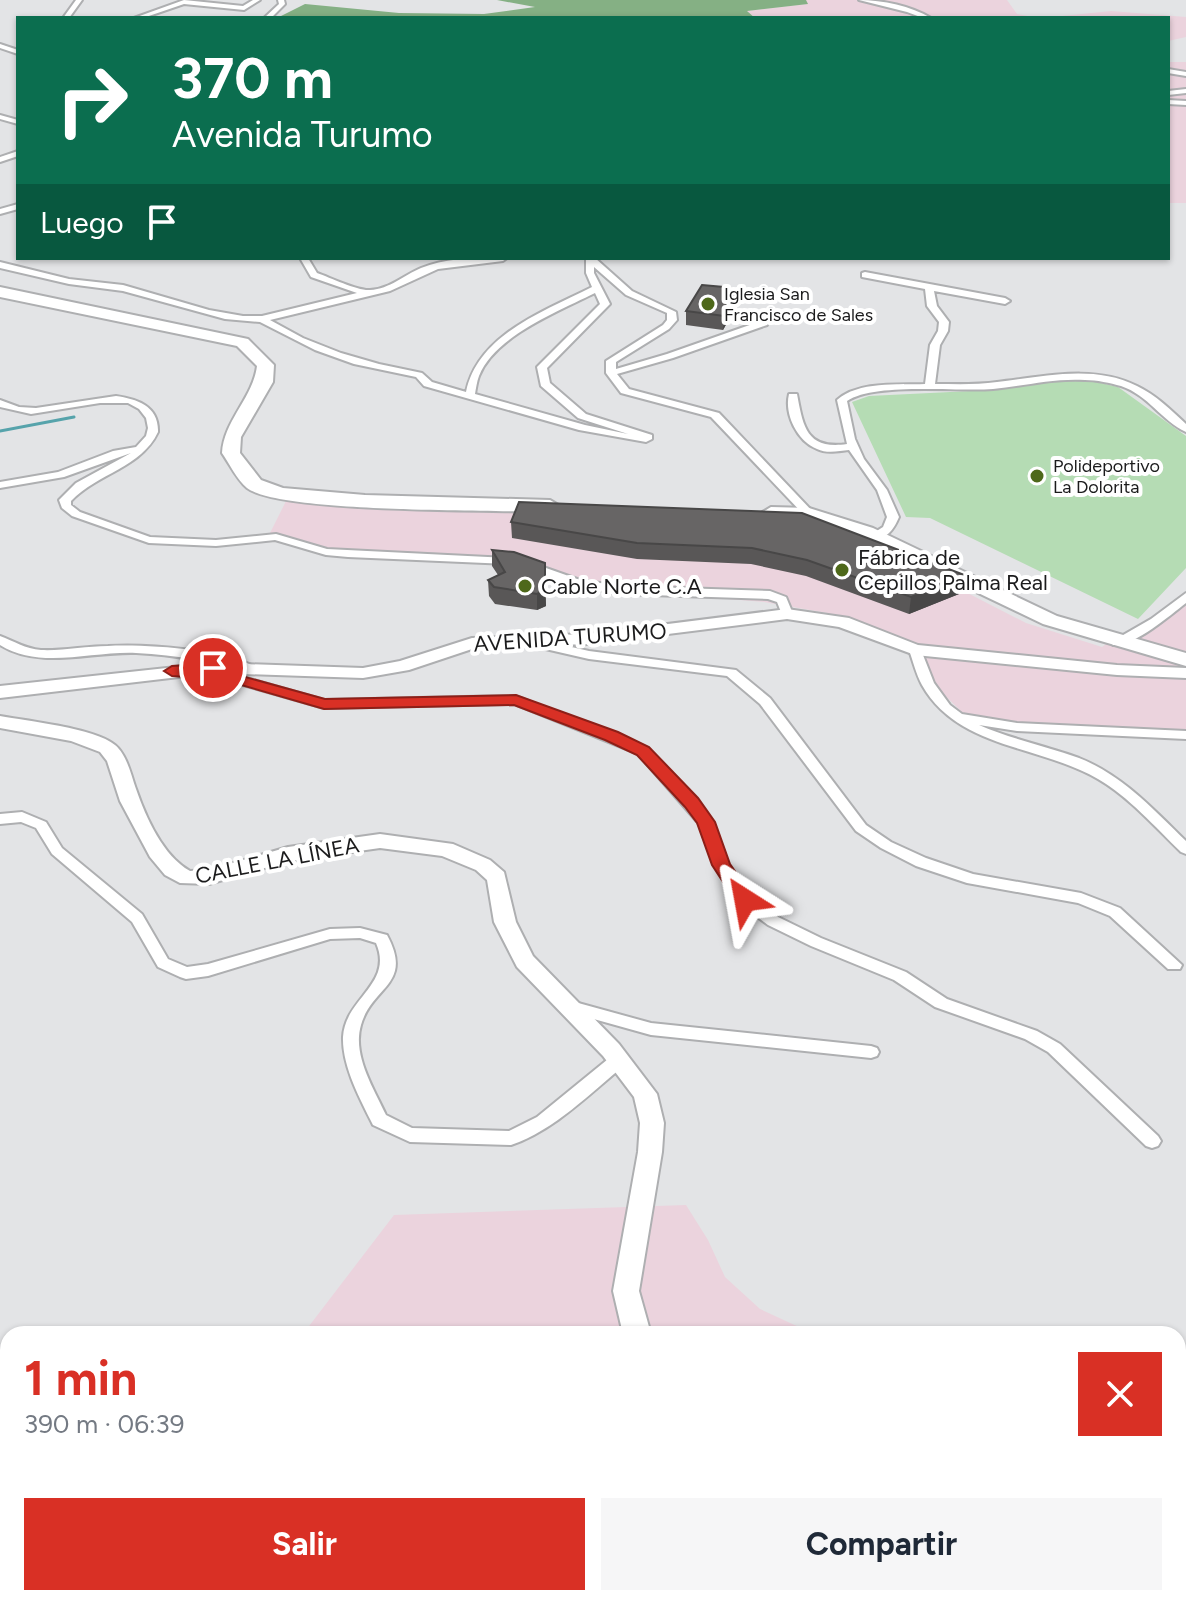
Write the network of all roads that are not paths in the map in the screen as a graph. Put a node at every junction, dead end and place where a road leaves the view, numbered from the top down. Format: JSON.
{"nodes":[{"id":1,"x":257,"y":0,"type":"edge"},
{"id":2,"x":281,"y":0,"type":"edge"},
{"id":3,"x":862,"y":0,"type":"edge"},
{"id":4,"x":143,"y":16,"type":"edge"},
{"id":5,"x":270,"y":16,"type":"edge"},
{"id":6,"x":923,"y":16,"type":"edge"},
{"id":7,"x":305,"y":260,"type":"edge"},
{"id":8,"x":490,"y":260,"type":"edge"},
{"id":9,"x":590,"y":260,"type":"edge"},
{"id":10,"x":592,"y":260,"type":"edge"},
{"id":11,"x":0,"y":265,"type":"edge"},
{"id":12,"x":865,"y":275,"type":"dead end"},
{"id":13,"x":929,"y":286,"type":"junction"},
{"id":14,"x":596,"y":289,"type":"junction"},
{"id":15,"x":0,"y":292,"type":"edge"},
{"id":16,"x":368,"y":294,"type":"junction"},
{"id":17,"x":1005,"y":301,"type":"dead end"},
{"id":18,"x":262,"y":319,"type":"junction"},
{"id":19,"x":764,"y":323,"type":"dead end"},
{"id":20,"x":611,"y":373,"type":"junction"},
{"id":21,"x":930,"y":386,"type":"junction"},
{"id":22,"x":470,"y":395,"type":"junction"},
{"id":23,"x":793,"y":396,"type":"dead end"},
{"id":24,"x":0,"y":403,"type":"edge"},
{"id":25,"x":1186,"y":429,"type":"edge"},
{"id":26,"x":853,"y":446,"type":"junction"},
{"id":27,"x":139,"y":450,"type":"junction"},
{"id":28,"x":0,"y":485,"type":"edge"},
{"id":29,"x":571,"y":507,"type":"edge"},
{"id":30,"x":745,"y":512,"type":"edge"},
{"id":31,"x":809,"y":514,"type":"junction"},
{"id":32,"x":876,"y":536,"type":"junction"},
{"id":33,"x":1186,"y":597,"type":"edge"},
{"id":34,"x":787,"y":614,"type":"junction"},
{"id":35,"x":0,"y":640,"type":"edge"},
{"id":36,"x":524,"y":640,"type":"junction"},
{"id":37,"x":1117,"y":642,"type":"junction"},
{"id":38,"x":915,"y":650,"type":"junction"},
{"id":39,"x":1186,"y":660,"type":"edge"},
{"id":40,"x":253,"y":670,"type":"junction"},
{"id":41,"x":172,"y":671,"type":"junction"},
{"id":42,"x":1186,"y":673,"type":"edge"},
{"id":43,"x":0,"y":692,"type":"edge"},
{"id":44,"x":960,"y":718,"type":"junction"},
{"id":45,"x":0,"y":722,"type":"edge"},
{"id":46,"x":1186,"y":735,"type":"edge"},
{"id":47,"x":0,"y":819,"type":"edge"},
{"id":48,"x":1186,"y":849,"type":"edge"},
{"id":49,"x":1174,"y":965,"type":"dead end"},
{"id":50,"x":570,"y":1007,"type":"junction"},
{"id":51,"x":871,"y":1052,"type":"dead end"},
{"id":52,"x":619,"y":1060,"type":"junction"},
{"id":53,"x":1152,"y":1141,"type":"dead end"},
{"id":54,"x":635,"y":1326,"type":"edge"}],
"edges":[{"from":1,"to":4,"type":"street"},
{"from":2,"to":5,"type":"street"},
{"from":3,"to":6,"type":"street"},
{"from":7,"to":16,"type":"street"},
{"from":8,"to":16,"type":"street"},
{"from":9,"to":14,"type":"street"},
{"from":10,"to":20,"type":"street"},
{"from":11,"to":18,"type":"street"},
{"from":12,"to":13,"type":"street"},
{"from":13,"to":17,"type":"street"},
{"from":13,"to":21,"type":"street"},
{"from":14,"to":22,"type":"street"},
{"from":14,"to":22,"type":"street"},
{"from":15,"to":29,"type":"main road"},
{"from":16,"to":18,"type":"street"},
{"from":18,"to":22,"type":"street"},
{"from":19,"to":20,"type":"street"},
{"from":20,"to":31,"type":"street"},
{"from":21,"to":25,"type":"street"},
{"from":21,"to":26,"type":"street"},
{"from":23,"to":26,"type":"street"},
{"from":24,"to":27,"type":"street"},
{"from":26,"to":32,"type":"street"},
{"from":27,"to":28,"type":"street"},
{"from":27,"to":34,"type":"street"},
{"from":30,"to":31,"type":"main road"},
{"from":31,"to":32,"type":"main road"},
{"from":32,"to":37,"type":"main road"},
{"from":33,"to":37,"type":"street"},
{"from":34,"to":36,"type":"street","name":"AVENIDA TURUMO"},
{"from":34,"to":38,"type":"street","name":"AVENIDA TURUMO"},
{"from":35,"to":40,"type":"street"},
{"from":36,"to":40,"type":"street","name":"AVENIDA TURUMO"},
{"from":36,"to":49,"type":"street"},
{"from":37,"to":39,"type":"main road"},
{"from":38,"to":42,"type":"street","name":"AVENIDA TURUMO"},
{"from":38,"to":44,"type":"street"},
{"from":40,"to":41,"type":"street","name":"AVENIDA TURUMO"},
{"from":41,"to":43,"type":"street","name":"AVENIDA TURUMO"},
{"from":41,"to":53,"type":"street"},
{"from":44,"to":46,"type":"street"},
{"from":44,"to":48,"type":"street"},
{"from":45,"to":50,"type":"street","name":"CALLE LA LÍNEA"},
{"from":47,"to":52,"type":"street"},
{"from":50,"to":51,"type":"street"},
{"from":50,"to":52,"type":"street","name":"CALLE LA LÍNEA"},
{"from":52,"to":54,"type":"street","name":"CALLE LA LÍNEA"}]}
